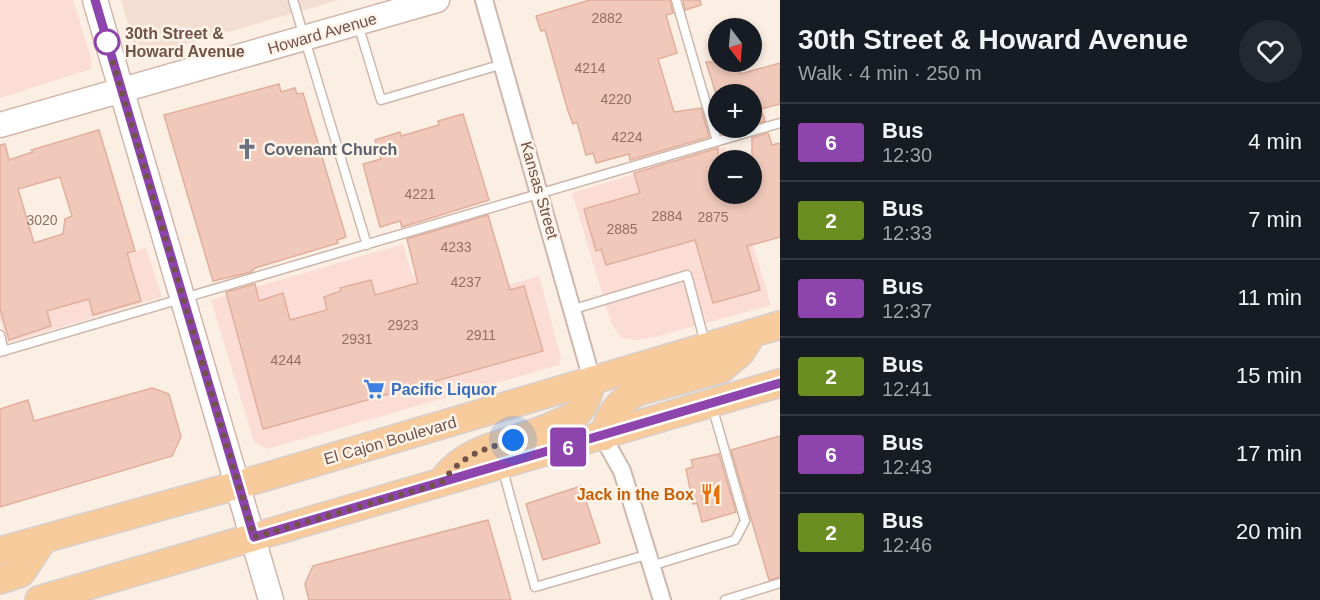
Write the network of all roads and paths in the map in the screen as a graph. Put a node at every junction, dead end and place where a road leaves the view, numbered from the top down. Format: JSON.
{"nodes":[{"id":1,"x":95,"y":0,"type":"edge"},
{"id":2,"x":293,"y":0,"type":"edge"},
{"id":3,"x":437,"y":0,"type":"edge"},
{"id":4,"x":484,"y":0,"type":"edge"},
{"id":5,"x":676,"y":0,"type":"edge"},
{"id":6,"x":358,"y":23,"type":"junction"},
{"id":7,"x":305,"y":38,"type":"junction"},
{"id":8,"x":503,"y":64,"type":"junction"},
{"id":9,"x":122,"y":92,"type":"junction"},
{"id":10,"x":780,"y":123,"type":"edge"},
{"id":11,"x":0,"y":125,"type":"edge"},
{"id":12,"x":717,"y":141,"type":"junction"},
{"id":13,"x":541,"y":194,"type":"junction"},
{"id":14,"x":367,"y":245,"type":"junction"},
{"id":15,"x":182,"y":299,"type":"junction"},
{"id":16,"x":574,"y":309,"type":"junction"},
{"id":17,"x":780,"y":325,"type":"edge"},
{"id":18,"x":753,"y":333,"type":"junction"},
{"id":19,"x":0,"y":335,"type":"edge"},
{"id":20,"x":706,"y":347,"type":"junction"},
{"id":21,"x":2,"y":351,"type":"edge"},
{"id":22,"x":592,"y":380,"type":"junction"},
{"id":23,"x":780,"y":383,"type":"edge"},
{"id":24,"x":712,"y":404,"type":"junction"},
{"id":25,"x":603,"y":437,"type":"junction"},
{"id":26,"x":501,"y":466,"type":"junction"},
{"id":27,"x":441,"y":483,"type":"junction"},
{"id":28,"x":238,"y":485,"type":"junction"},
{"id":29,"x":254,"y":537,"type":"junction"},
{"id":30,"x":42,"y":540,"type":"junction"},
{"id":31,"x":0,"y":551,"type":"edge"},
{"id":32,"x":649,"y":561,"type":"junction"},
{"id":33,"x":0,"y":580,"type":"edge"},
{"id":34,"x":780,"y":583,"type":"edge"},
{"id":35,"x":39,"y":600,"type":"edge"},
{"id":36,"x":271,"y":600,"type":"edge"},
{"id":37,"x":662,"y":600,"type":"edge"},
{"id":38,"x":725,"y":600,"type":"edge"}],
"edges":[{"from":1,"to":9,"type":"main road"},
{"from":2,"to":7,"type":"lane"},
{"from":3,"to":6,"type":"main road","name":"Howard Avenue"},
{"from":4,"to":8,"type":"street","name":"Kansas Street"},
{"from":5,"to":12,"type":"lane"},
{"from":6,"to":7,"type":"main road","name":"Howard Avenue"},
{"from":6,"to":8,"type":"lane"},
{"from":7,"to":9,"type":"main road","name":"Howard Avenue"},
{"from":7,"to":14,"type":"lane"},
{"from":8,"to":13,"type":"street","name":"Kansas Street"},
{"from":9,"to":11,"type":"main road","name":"Howard Avenue"},
{"from":9,"to":15,"type":"main road"},
{"from":10,"to":12,"type":"lane"},
{"from":12,"to":13,"type":"lane"},
{"from":13,"to":14,"type":"lane"},
{"from":13,"to":16,"type":"street","name":"Kansas Street"},
{"from":14,"to":15,"type":"lane"},
{"from":15,"to":21,"type":"lane"},
{"from":15,"to":28,"type":"main road"},
{"from":16,"to":20,"type":"lane"},
{"from":16,"to":22,"type":"street","name":"Kansas Street"},
{"from":17,"to":18,"type":"main road","name":"El Cajon Boulevard"},
{"from":18,"to":20,"type":"main road","name":"El Cajon Boulevard"},
{"from":18,"to":25,"type":"main road"},
{"from":19,"to":21,"type":"lane"},
{"from":20,"to":22,"type":"main road","name":"El Cajon Boulevard"},
{"from":22,"to":27,"type":"main road"},
{"from":22,"to":28,"type":"main road","name":"El Cajon Boulevard"},
{"from":23,"to":24,"type":"main road"},
{"from":24,"to":25,"type":"main road"},
{"from":24,"to":32,"type":"lane"},
{"from":25,"to":26,"type":"main road"},
{"from":25,"to":32,"type":"street"},
{"from":26,"to":27,"type":"main road"},
{"from":26,"to":32,"type":"lane"},
{"from":27,"to":29,"type":"main road"},
{"from":28,"to":29,"type":"main road"},
{"from":28,"to":30,"type":"main road","name":"El Cajon Boulevard"},
{"from":29,"to":35,"type":"main road"},
{"from":29,"to":36,"type":"main road"},
{"from":30,"to":31,"type":"main road","name":"El Cajon Boulevard"},
{"from":30,"to":33,"type":"main road"},
{"from":32,"to":37,"type":"street"},
{"from":34,"to":38,"type":"lane"}]}
